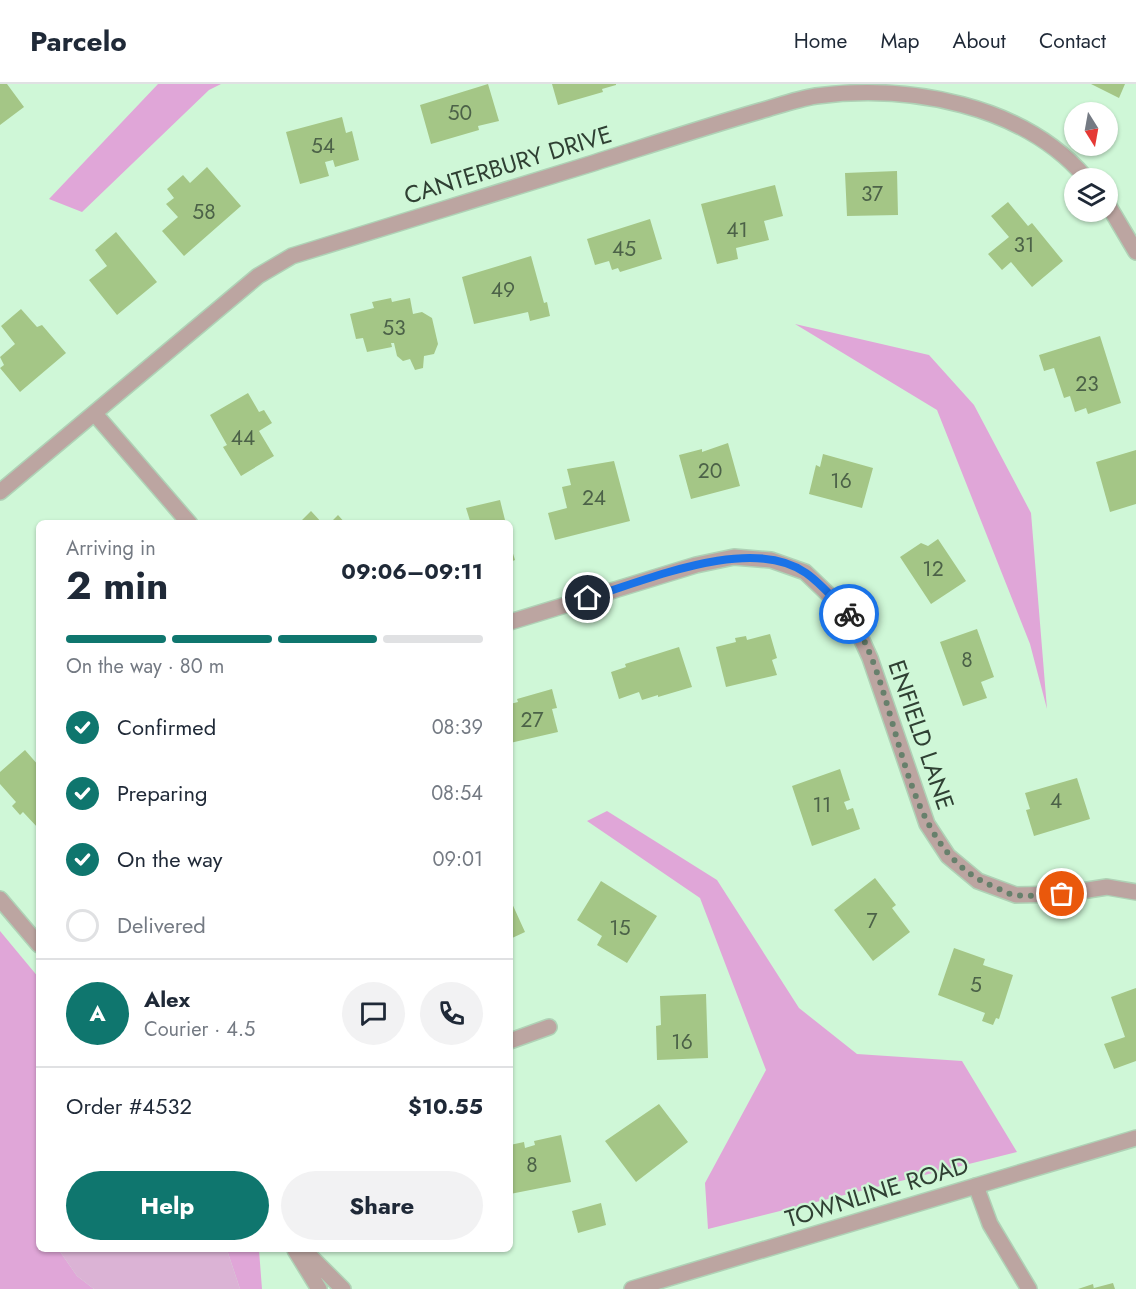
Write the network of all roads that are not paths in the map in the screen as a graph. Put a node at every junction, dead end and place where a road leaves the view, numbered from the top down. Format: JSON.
{"nodes":[{"id":1,"x":1074,"y":168,"type":"edge"},
{"id":2,"x":1118,"y":222,"type":"edge"},
{"id":3,"x":1136,"y":252,"type":"edge"},
{"id":4,"x":94,"y":414,"type":"junction"},
{"id":5,"x":0,"y":492,"type":"edge"},
{"id":6,"x":187,"y":520,"type":"edge"},
{"id":7,"x":513,"y":621,"type":"edge"},
{"id":8,"x":1136,"y":892,"type":"edge"},
{"id":9,"x":0,"y":900,"type":"edge"},
{"id":10,"x":36,"y":942,"type":"edge"},
{"id":11,"x":549,"y":1027,"type":"dead end"},
{"id":12,"x":513,"y":1040,"type":"edge"},
{"id":13,"x":1136,"y":1138,"type":"edge"},
{"id":14,"x":976,"y":1186,"type":"junction"},
{"id":15,"x":296,"y":1252,"type":"edge"},
{"id":16,"x":306,"y":1252,"type":"edge"},
{"id":17,"x":319,"y":1289,"type":"edge"},
{"id":18,"x":343,"y":1289,"type":"edge"},
{"id":19,"x":632,"y":1289,"type":"edge"},
{"id":20,"x":1029,"y":1289,"type":"edge"}],
"edges":[{"from":1,"to":4,"type":"street","name":"CANTERBURY DRIVE"},
{"from":2,"to":3,"type":"street"},
{"from":4,"to":5,"type":"street","name":"CANTERBURY DRIVE"},
{"from":4,"to":6,"type":"street"},
{"from":7,"to":8,"type":"street","name":"ENFIELD LANE"},
{"from":9,"to":10,"type":"street"},
{"from":11,"to":12,"type":"street"},
{"from":13,"to":14,"type":"street","name":"TOWNLINE ROAD"},
{"from":14,"to":19,"type":"street","name":"TOWNLINE ROAD"},
{"from":14,"to":20,"type":"street"},
{"from":15,"to":17,"type":"street"},
{"from":16,"to":18,"type":"street"}]}
